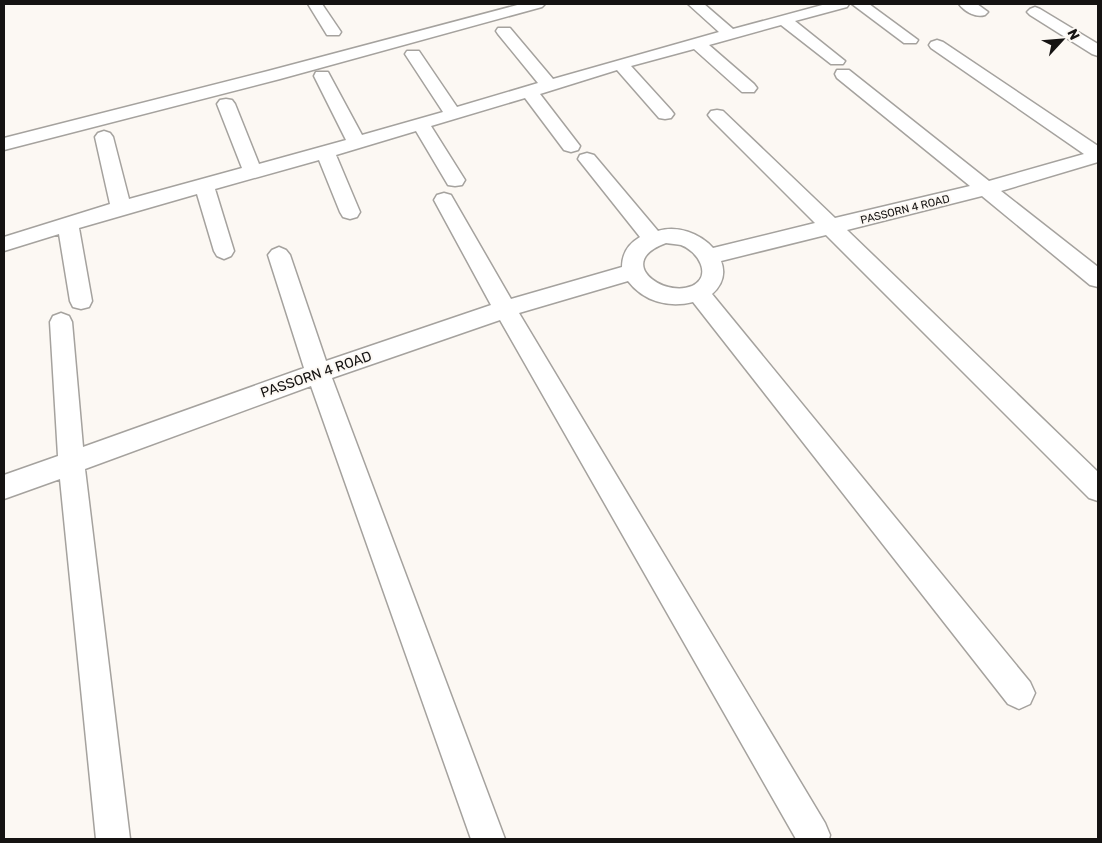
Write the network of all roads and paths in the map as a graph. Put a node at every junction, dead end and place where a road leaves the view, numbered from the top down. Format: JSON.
{"nodes":[{"id":1,"x":315,"y":4,"type":"edge"},
{"id":2,"x":537,"y":4,"type":"edge"},
{"id":3,"x":695,"y":4,"type":"edge"},
{"id":4,"x":842,"y":4,"type":"edge"},
{"id":5,"x":860,"y":4,"type":"edge"},
{"id":6,"x":967,"y":4,"type":"edge"},
{"id":7,"x":980,"y":12,"type":"dead end"},
{"id":8,"x":1034,"y":12,"type":"dead end"},
{"id":9,"x":793,"y":13,"type":"edge"},
{"id":10,"x":333,"y":32,"type":"dead end"},
{"id":11,"x":504,"y":32,"type":"dead end"},
{"id":12,"x":730,"y":34,"type":"junction"},
{"id":13,"x":910,"y":40,"type":"dead end"},
{"id":14,"x":697,"y":43,"type":"junction"},
{"id":15,"x":938,"y":45,"type":"dead end"},
{"id":16,"x":1098,"y":51,"type":"edge"},
{"id":17,"x":413,"y":54,"type":"dead end"},
{"id":18,"x":620,"y":64,"type":"junction"},
{"id":19,"x":322,"y":76,"type":"dead end"},
{"id":20,"x":548,"y":85,"type":"junction"},
{"id":21,"x":748,"y":88,"type":"dead end"},
{"id":22,"x":529,"y":91,"type":"junction"},
{"id":23,"x":226,"y":104,"type":"dead end"},
{"id":24,"x":454,"y":114,"type":"junction"},
{"id":25,"x":665,"y":114,"type":"dead end"},
{"id":26,"x":717,"y":116,"type":"dead end"},
{"id":27,"x":421,"y":124,"type":"junction"},
{"id":28,"x":104,"y":137,"type":"dead end"},
{"id":29,"x":357,"y":143,"type":"junction"},
{"id":30,"x":4,"y":144,"type":"edge"},
{"id":31,"x":571,"y":146,"type":"dead end"},
{"id":32,"x":325,"y":152,"type":"junction"},
{"id":33,"x":1098,"y":155,"type":"edge"},
{"id":34,"x":587,"y":159,"type":"dead end"},
{"id":35,"x":253,"y":172,"type":"junction"},
{"id":36,"x":204,"y":185,"type":"junction"},
{"id":37,"x":984,"y":189,"type":"junction"},
{"id":38,"x":121,"y":208,"type":"junction"},
{"id":39,"x":350,"y":212,"type":"dead end"},
{"id":40,"x":68,"y":224,"type":"junction"},
{"id":41,"x":830,"y":228,"type":"junction"},
{"id":42,"x":653,"y":239,"type":"junction"},
{"id":43,"x":4,"y":244,"type":"edge"},
{"id":44,"x":224,"y":251,"type":"dead end"},
{"id":45,"x":279,"y":255,"type":"dead end"},
{"id":46,"x":710,"y":256,"type":"junction"},
{"id":47,"x":632,"y":272,"type":"junction"},
{"id":48,"x":1098,"y":279,"type":"edge"},
{"id":49,"x":698,"y":293,"type":"junction"},
{"id":50,"x":81,"y":301,"type":"dead end"},
{"id":51,"x":505,"y":309,"type":"junction"},
{"id":52,"x":60,"y":322,"type":"dead end"},
{"id":53,"x":318,"y":373,"type":"junction"},
{"id":54,"x":71,"y":462,"type":"junction"},
{"id":55,"x":4,"y":487,"type":"edge"},
{"id":56,"x":1098,"y":489,"type":"edge"},
{"id":57,"x":1019,"y":693,"type":"dead end"},
{"id":58,"x":813,"y":835,"type":"dead end"},
{"id":59,"x":113,"y":839,"type":"edge"},
{"id":60,"x":488,"y":839,"type":"edge"}],
"edges":[{"from":1,"to":10,"type":"street"},
{"from":2,"to":30,"type":"street"},
{"from":3,"to":12,"type":"street"},
{"from":4,"to":9,"type":"street"},
{"from":5,"to":13,"type":"street"},
{"from":6,"to":7,"type":"street"},
{"from":8,"to":16,"type":"street"},
{"from":9,"to":12,"type":"street"},
{"from":9,"to":37,"type":"street"},
{"from":11,"to":20,"type":"street"},
{"from":12,"to":14,"type":"street"},
{"from":14,"to":18,"type":"street"},
{"from":14,"to":21,"type":"street"},
{"from":15,"to":33,"type":"street"},
{"from":17,"to":24,"type":"street"},
{"from":18,"to":20,"type":"street"},
{"from":18,"to":25,"type":"street"},
{"from":19,"to":29,"type":"street"},
{"from":20,"to":22,"type":"street"},
{"from":22,"to":24,"type":"street"},
{"from":22,"to":31,"type":"street"},
{"from":23,"to":35,"type":"street"},
{"from":24,"to":27,"type":"street"},
{"from":26,"to":41,"type":"street"},
{"from":27,"to":29,"type":"street"},
{"from":27,"to":51,"type":"street"},
{"from":28,"to":38,"type":"street"},
{"from":29,"to":32,"type":"street"},
{"from":32,"to":35,"type":"street"},
{"from":32,"to":39,"type":"street"},
{"from":33,"to":37,"type":"street","name":"PASSORN 4 ROAD"},
{"from":34,"to":42,"type":"street"},
{"from":35,"to":36,"type":"street"},
{"from":36,"to":38,"type":"street"},
{"from":36,"to":44,"type":"street"},
{"from":37,"to":41,"type":"street","name":"PASSORN 4 ROAD"},
{"from":37,"to":48,"type":"street"},
{"from":38,"to":40,"type":"street"},
{"from":40,"to":43,"type":"street"},
{"from":40,"to":50,"type":"street"},
{"from":41,"to":46,"type":"street","name":"PASSORN 4 ROAD"},
{"from":41,"to":56,"type":"street"},
{"from":42,"to":46,"type":"street"},
{"from":42,"to":47,"type":"street"},
{"from":45,"to":53,"type":"street"},
{"from":46,"to":49,"type":"street"},
{"from":47,"to":49,"type":"street"},
{"from":47,"to":51,"type":"street","name":"PASSORN 4 ROAD"},
{"from":49,"to":57,"type":"street"},
{"from":51,"to":53,"type":"street","name":"PASSORN 4 ROAD"},
{"from":51,"to":58,"type":"street"},
{"from":52,"to":54,"type":"street"},
{"from":53,"to":54,"type":"street","name":"PASSORN 4 ROAD"},
{"from":53,"to":60,"type":"street"},
{"from":54,"to":55,"type":"street","name":"PASSORN 4 ROAD"},
{"from":54,"to":59,"type":"street"}]}
